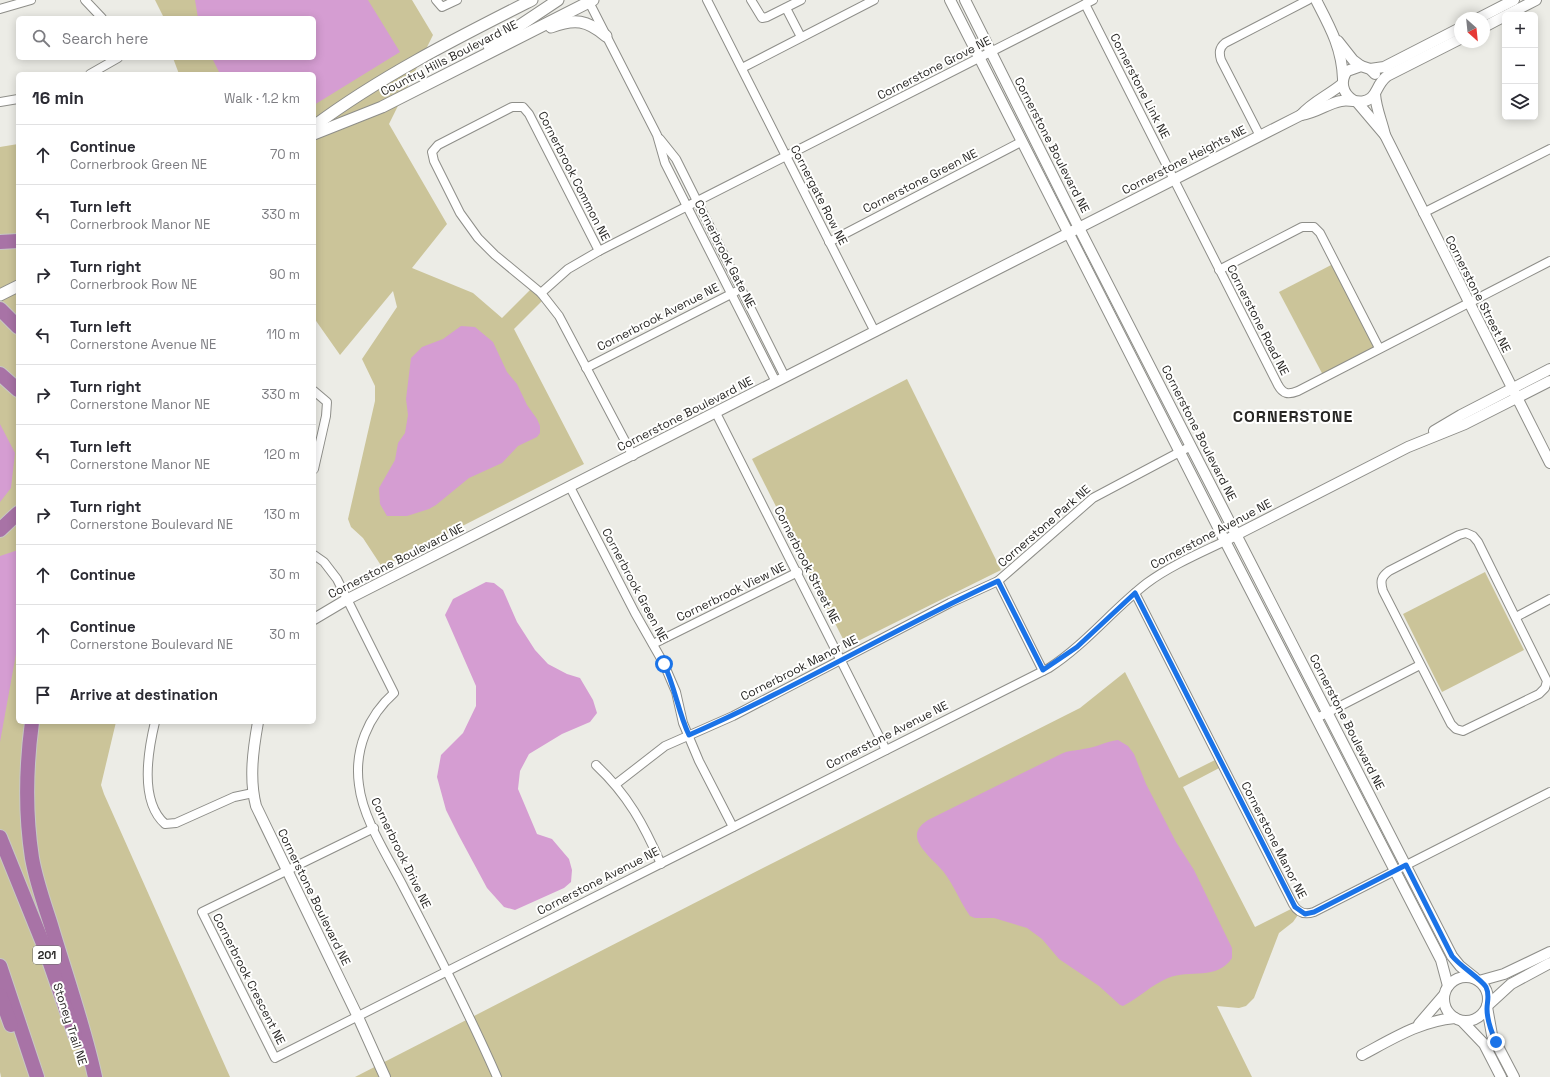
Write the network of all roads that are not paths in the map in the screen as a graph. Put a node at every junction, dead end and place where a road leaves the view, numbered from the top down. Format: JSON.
{"nodes":[{"id":1,"x":31,"y":0,"type":"edge"},
{"id":2,"x":85,"y":0,"type":"edge"},
{"id":3,"x":436,"y":0,"type":"edge"},
{"id":4,"x":457,"y":0,"type":"edge"},
{"id":5,"x":532,"y":0,"type":"edge"},
{"id":6,"x":558,"y":0,"type":"edge"},
{"id":7,"x":590,"y":0,"type":"edge"},
{"id":8,"x":707,"y":0,"type":"edge"},
{"id":9,"x":751,"y":0,"type":"edge"},
{"id":10,"x":801,"y":0,"type":"edge"},
{"id":11,"x":874,"y":0,"type":"edge"},
{"id":12,"x":950,"y":0,"type":"edge"},
{"id":13,"x":965,"y":0,"type":"edge"},
{"id":14,"x":1093,"y":0,"type":"edge"},
{"id":15,"x":1308,"y":0,"type":"edge"},
{"id":16,"x":1316,"y":0,"type":"edge"},
{"id":17,"x":1514,"y":0,"type":"edge"},
{"id":18,"x":1536,"y":0,"type":"edge"},
{"id":19,"x":1085,"y":4,"type":"junction"},
{"id":20,"x":786,"y":8,"type":"junction"},
{"id":21,"x":0,"y":9,"type":"edge"},
{"id":22,"x":1490,"y":12,"type":"edge"},
{"id":23,"x":1512,"y":12,"type":"edge"},
{"id":24,"x":100,"y":16,"type":"edge"},
{"id":25,"x":1502,"y":17,"type":"edge"},
{"id":26,"x":1490,"y":23,"type":"edge"},
{"id":27,"x":1454,"y":31,"type":"edge"},
{"id":28,"x":606,"y":36,"type":"junction"},
{"id":29,"x":801,"y":38,"type":"junction"},
{"id":30,"x":1336,"y":39,"type":"junction"},
{"id":31,"x":514,"y":40,"type":"junction"},
{"id":32,"x":1454,"y":42,"type":"edge"},
{"id":33,"x":991,"y":52,"type":"junction"},
{"id":34,"x":979,"y":58,"type":"junction"},
{"id":35,"x":114,"y":60,"type":"edge"},
{"id":36,"x":1365,"y":67,"type":"junction"},
{"id":37,"x":459,"y":68,"type":"junction"},
{"id":38,"x":742,"y":68,"type":"junction"},
{"id":39,"x":94,"y":72,"type":"edge"},
{"id":40,"x":1343,"y":81,"type":"junction"},
{"id":41,"x":1376,"y":89,"type":"junction"},
{"id":42,"x":16,"y":99,"type":"edge"},
{"id":43,"x":1355,"y":101,"type":"junction"},
{"id":44,"x":0,"y":102,"type":"edge"},
{"id":45,"x":1301,"y":115,"type":"junction"},
{"id":46,"x":316,"y":125,"type":"edge"},
{"id":47,"x":316,"y":133,"type":"edge"},
{"id":48,"x":1385,"y":135,"type":"junction"},
{"id":49,"x":1260,"y":136,"type":"junction"},
{"id":50,"x":1021,"y":142,"type":"junction"},
{"id":51,"x":1550,"y":149,"type":"edge"},
{"id":52,"x":786,"y":156,"type":"junction"},
{"id":53,"x":1174,"y":180,"type":"junction"},
{"id":54,"x":692,"y":204,"type":"junction"},
{"id":55,"x":1423,"y":213,"type":"junction"},
{"id":56,"x":1079,"y":228,"type":"junction"},
{"id":57,"x":1068,"y":234,"type":"junction"},
{"id":58,"x":16,"y":241,"type":"edge"},
{"id":59,"x":0,"y":242,"type":"edge"},
{"id":60,"x":829,"y":242,"type":"junction"},
{"id":61,"x":599,"y":250,"type":"junction"},
{"id":62,"x":1550,"y":261,"type":"edge"},
{"id":63,"x":1219,"y":270,"type":"junction"},
{"id":64,"x":16,"y":287,"type":"edge"},
{"id":65,"x":741,"y":289,"type":"junction"},
{"id":66,"x":541,"y":293,"type":"junction"},
{"id":67,"x":731,"y":294,"type":"junction"},
{"id":68,"x":0,"y":295,"type":"edge"},
{"id":69,"x":1468,"y":302,"type":"junction"},
{"id":70,"x":0,"y":309,"type":"edge"},
{"id":71,"x":16,"y":325,"type":"edge"},
{"id":72,"x":875,"y":332,"type":"junction"},
{"id":73,"x":1379,"y":348,"type":"junction"},
{"id":74,"x":586,"y":368,"type":"junction"},
{"id":75,"x":1550,"y":369,"type":"edge"},
{"id":76,"x":0,"y":374,"type":"edge"},
{"id":77,"x":781,"y":380,"type":"junction"},
{"id":78,"x":1550,"y":381,"type":"edge"},
{"id":79,"x":16,"y":388,"type":"edge"},
{"id":80,"x":1512,"y":388,"type":"junction"},
{"id":81,"x":316,"y":393,"type":"edge"},
{"id":82,"x":1516,"y":398,"type":"junction"},
{"id":83,"x":716,"y":413,"type":"junction"},
{"id":84,"x":1191,"y":446,"type":"junction"},
{"id":85,"x":1408,"y":447,"type":"junction"},
{"id":86,"x":1180,"y":452,"type":"junction"},
{"id":87,"x":633,"y":456,"type":"junction"},
{"id":88,"x":316,"y":460,"type":"edge"},
{"id":89,"x":1550,"y":463,"type":"edge"},
{"id":90,"x":570,"y":487,"type":"junction"},
{"id":91,"x":16,"y":515,"type":"edge"},
{"id":92,"x":0,"y":530,"type":"edge"},
{"id":93,"x":1237,"y":535,"type":"junction"},
{"id":94,"x":1225,"y":541,"type":"junction"},
{"id":95,"x":316,"y":556,"type":"edge"},
{"id":96,"x":798,"y":572,"type":"junction"},
{"id":97,"x":998,"y":581,"type":"junction"},
{"id":98,"x":1135,"y":593,"type":"junction"},
{"id":99,"x":1550,"y":599,"type":"edge"},
{"id":100,"x":346,"y":600,"type":"junction"},
{"id":101,"x":1516,"y":617,"type":"junction"},
{"id":102,"x":316,"y":618,"type":"edge"},
{"id":103,"x":653,"y":644,"type":"junction"},
{"id":104,"x":842,"y":660,"type":"junction"},
{"id":105,"x":1420,"y":665,"type":"junction"},
{"id":106,"x":1043,"y":670,"type":"junction"},
{"id":107,"x":1328,"y":713,"type":"junction"},
{"id":108,"x":1317,"y":718,"type":"junction"},
{"id":109,"x":32,"y":724,"type":"edge"},
{"id":110,"x":155,"y":724,"type":"edge"},
{"id":111,"x":258,"y":724,"type":"edge"},
{"id":112,"x":689,"y":735,"type":"junction"},
{"id":113,"x":886,"y":750,"type":"junction"},
{"id":114,"x":596,"y":765,"type":"dead end"},
{"id":115,"x":616,"y":784,"type":"junction"},
{"id":116,"x":1550,"y":792,"type":"edge"},
{"id":117,"x":253,"y":793,"type":"junction"},
{"id":118,"x":733,"y":827,"type":"junction"},
{"id":119,"x":374,"y":828,"type":"junction"},
{"id":120,"x":0,"y":836,"type":"edge"},
{"id":121,"x":661,"y":864,"type":"junction"},
{"id":122,"x":1406,"y":865,"type":"junction"},
{"id":123,"x":286,"y":871,"type":"junction"},
{"id":124,"x":1394,"y":871,"type":"junction"},
{"id":125,"x":1550,"y":952,"type":"edge"},
{"id":126,"x":1550,"y":963,"type":"edge"},
{"id":127,"x":0,"y":966,"type":"edge"},
{"id":128,"x":447,"y":972,"type":"junction"},
{"id":129,"x":1477,"y":979,"type":"junction"},
{"id":130,"x":1446,"y":990,"type":"junction"},
{"id":131,"x":0,"y":995,"type":"edge"},
{"id":132,"x":1487,"y":1007,"type":"junction"},
{"id":133,"x":358,"y":1016,"type":"junction"},
{"id":134,"x":1458,"y":1019,"type":"junction"},
{"id":135,"x":1418,"y":1025,"type":"junction"},
{"id":136,"x":1362,"y":1055,"type":"dead end"},
{"id":137,"x":33,"y":1077,"type":"edge"},
{"id":138,"x":37,"y":1077,"type":"edge"},
{"id":139,"x":88,"y":1077,"type":"edge"},
{"id":140,"x":95,"y":1077,"type":"edge"},
{"id":141,"x":385,"y":1077,"type":"edge"},
{"id":142,"x":497,"y":1077,"type":"edge"},
{"id":143,"x":1501,"y":1077,"type":"edge"},
{"id":144,"x":1514,"y":1077,"type":"edge"}],
"edges":[{"from":1,"to":21,"type":"street"},
{"from":2,"to":24,"type":"street"},
{"from":3,"to":4,"type":"street"},
{"from":5,"to":46,"type":"main road","name":"Country Hills Boulevard NE"},
{"from":6,"to":37,"type":"main road"},
{"from":7,"to":28,"type":"street","name":"Cornerbrook Gate NE"},
{"from":7,"to":31,"type":"main road","name":"Country Hills Boulevard NE"},
{"from":8,"to":38,"type":"street","name":"Cornergate Row NE"},
{"from":9,"to":20,"type":"street"},
{"from":10,"to":20,"type":"street"},
{"from":11,"to":29,"type":"street"},
{"from":12,"to":34,"type":"street","name":"Cornerstone Boulevard NE"},
{"from":13,"to":33,"type":"street","name":"Cornerstone Boulevard NE"},
{"from":14,"to":19,"type":"street","name":"Cornerstone Grove NE"},
{"from":15,"to":49,"type":"street"},
{"from":16,"to":30,"type":"street"},
{"from":17,"to":22,"type":"street"},
{"from":18,"to":23,"type":"street"},
{"from":19,"to":33,"type":"street","name":"Cornerstone Grove NE"},
{"from":19,"to":53,"type":"street","name":"Cornerstone Link NE"},
{"from":20,"to":29,"type":"street"},
{"from":25,"to":26,"type":"street"},
{"from":27,"to":36,"type":"street","name":"Cornerstone Heights NE"},
{"from":28,"to":31,"type":"main road"},
{"from":28,"to":54,"type":"street","name":"Cornerbrook Gate NE"},
{"from":29,"to":38,"type":"street"},
{"from":30,"to":36,"type":"street"},
{"from":30,"to":40,"type":"street"},
{"from":31,"to":37,"type":"main road","name":"Country Hills Boulevard NE"},
{"from":32,"to":41,"type":"street","name":"Cornerstone Heights NE"},
{"from":33,"to":34,"type":"street","name":"Cornerstone Grove NE"},
{"from":33,"to":56,"type":"street","name":"Cornerstone Boulevard NE"},
{"from":34,"to":50,"type":"street","name":"Cornerstone Boulevard NE"},
{"from":34,"to":52,"type":"street","name":"Cornerstone Grove NE"},
{"from":35,"to":39,"type":"street"},
{"from":36,"to":40,"type":"street","name":"Cornerstone Heights NE"},
{"from":36,"to":41,"type":"street"},
{"from":37,"to":47,"type":"main road","name":"Country Hills Boulevard NE"},
{"from":38,"to":52,"type":"street","name":"Cornergate Row NE"},
{"from":40,"to":43,"type":"street"},
{"from":40,"to":45,"type":"street","name":"Cornerstone Heights NE"},
{"from":41,"to":43,"type":"street","name":"Cornerstone Heights NE"},
{"from":41,"to":48,"type":"street","name":"Cornerstone Street NE"},
{"from":42,"to":44,"type":"street"},
{"from":43,"to":45,"type":"street","name":"Cornerstone Heights NE"},
{"from":43,"to":48,"type":"street","name":"Cornerstone Street NE"},
{"from":45,"to":49,"type":"street","name":"Cornerstone Heights NE"},
{"from":48,"to":55,"type":"street","name":"Cornerstone Street NE"},
{"from":49,"to":53,"type":"street","name":"Cornerstone Heights NE"},
{"from":50,"to":57,"type":"street","name":"Cornerstone Boulevard NE"},
{"from":50,"to":60,"type":"street","name":"Cornerstone Green NE"},
{"from":51,"to":55,"type":"street"},
{"from":52,"to":54,"type":"street","name":"Cornerstone Grove NE"},
{"from":52,"to":60,"type":"street","name":"Cornergate Row NE"},
{"from":53,"to":56,"type":"street","name":"Cornerstone Heights NE"},
{"from":53,"to":63,"type":"street","name":"Cornerstone Road NE"},
{"from":54,"to":61,"type":"street","name":"Cornerstone Grove NE"},
{"from":54,"to":65,"type":"street","name":"Cornerbrook Gate NE"},
{"from":54,"to":67,"type":"street","name":"Cornerbrook Gate NE"},
{"from":55,"to":69,"type":"street","name":"Cornerstone Street NE"},
{"from":56,"to":57,"type":"street","name":"Cornerstone Heights NE"},
{"from":56,"to":84,"type":"street","name":"Cornerstone Boulevard NE"},
{"from":57,"to":72,"type":"street","name":"Cornerstone Boulevard NE"},
{"from":57,"to":86,"type":"street","name":"Cornerstone Boulevard NE"},
{"from":58,"to":59,"type":"highway"},
{"from":60,"to":72,"type":"street","name":"Cornergate Row NE"},
{"from":61,"to":66,"type":"street","name":"Cornerstone Grove NE"},
{"from":61,"to":66,"type":"street","name":"Cornerbrook Common NE"},
{"from":62,"to":69,"type":"street","name":"Cornerstone Road NE"},
{"from":63,"to":73,"type":"street"},
{"from":63,"to":73,"type":"street","name":"Cornerstone Road NE"},
{"from":64,"to":68,"type":"main road"},
{"from":65,"to":67,"type":"street","name":"Cornerbrook Avenue NE"},
{"from":65,"to":77,"type":"street","name":"Cornerbrook Gate NE"},
{"from":66,"to":74,"type":"street","name":"Cornerbrook Common NE"},
{"from":67,"to":74,"type":"street","name":"Cornerbrook Avenue NE"},
{"from":67,"to":77,"type":"street","name":"Cornerbrook Gate NE"},
{"from":69,"to":73,"type":"street","name":"Cornerstone Road NE"},
{"from":69,"to":80,"type":"street","name":"Cornerstone Street NE"},
{"from":70,"to":71,"type":"highway"},
{"from":72,"to":77,"type":"street","name":"Cornerstone Boulevard NE"},
{"from":74,"to":87,"type":"street","name":"Cornerbrook Common NE"},
{"from":75,"to":80,"type":"street","name":"Cornerstone Avenue NE"},
{"from":76,"to":79,"type":"highway"},
{"from":77,"to":83,"type":"street","name":"Cornerstone Boulevard NE"},
{"from":78,"to":82,"type":"street","name":"Cornerstone Avenue NE"},
{"from":80,"to":82,"type":"street","name":"Cornerstone Street NE"},
{"from":80,"to":85,"type":"street","name":"Cornerstone Avenue NE"},
{"from":81,"to":88,"type":"street"},
{"from":82,"to":85,"type":"street","name":"Cornerstone Avenue NE"},
{"from":82,"to":89,"type":"street","name":"Cornerstone Street NE"},
{"from":83,"to":87,"type":"street","name":"Cornerstone Boulevard NE"},
{"from":83,"to":96,"type":"street","name":"Cornerbrook Street NE"},
{"from":84,"to":86,"type":"street","name":"Cornerstone Park NE"},
{"from":84,"to":93,"type":"street","name":"Cornerstone Boulevard NE"},
{"from":85,"to":93,"type":"street","name":"Cornerstone Avenue NE"},
{"from":86,"to":94,"type":"street","name":"Cornerstone Boulevard NE"},
{"from":86,"to":97,"type":"street","name":"Cornerstone Park NE"},
{"from":87,"to":90,"type":"street","name":"Cornerstone Boulevard NE"},
{"from":90,"to":100,"type":"street","name":"Cornerstone Boulevard NE"},
{"from":90,"to":103,"type":"street","name":"Cornerbrook Green NE"},
{"from":91,"to":92,"type":"highway"},
{"from":93,"to":94,"type":"street","name":"Cornerstone Avenue NE"},
{"from":93,"to":107,"type":"street","name":"Cornerstone Boulevard NE"},
{"from":94,"to":98,"type":"street","name":"Cornerstone Avenue NE"},
{"from":94,"to":108,"type":"street","name":"Cornerstone Boulevard NE"},
{"from":95,"to":100,"type":"street","name":"Cornerbrook Drive NE"},
{"from":96,"to":103,"type":"street","name":"Cornerbrook View NE"},
{"from":96,"to":104,"type":"street","name":"Cornerbrook Street NE"},
{"from":97,"to":104,"type":"street","name":"Cornerbrook Manor NE"},
{"from":97,"to":106,"type":"street"},
{"from":98,"to":106,"type":"street","name":"Cornerstone Avenue NE"},
{"from":98,"to":124,"type":"street","name":"Cornerstone Manor NE"},
{"from":99,"to":101,"type":"street"},
{"from":100,"to":102,"type":"street","name":"Cornerstone Boulevard NE"},
{"from":100,"to":119,"type":"street","name":"Cornerbrook Drive NE"},
{"from":101,"to":105,"type":"street"},
{"from":101,"to":105,"type":"street"},
{"from":103,"to":112,"type":"street","name":"Cornerbrook Green NE"},
{"from":104,"to":112,"type":"street","name":"Cornerbrook Manor NE"},
{"from":104,"to":113,"type":"street","name":"Cornerbrook Street NE"},
{"from":105,"to":107,"type":"street"},
{"from":106,"to":113,"type":"street","name":"Cornerstone Avenue NE"},
{"from":107,"to":108,"type":"street"},
{"from":107,"to":122,"type":"street","name":"Cornerstone Boulevard NE"},
{"from":108,"to":124,"type":"street","name":"Cornerstone Boulevard NE"},
{"from":109,"to":140,"type":"highway"},
{"from":110,"to":117,"type":"street"},
{"from":111,"to":117,"type":"street","name":"Cornerstone Boulevard NE"},
{"from":112,"to":115,"type":"street","name":"Cornerbrook Manor NE"},
{"from":112,"to":118,"type":"street","name":"Cornerbrook Green NE"},
{"from":113,"to":118,"type":"street","name":"Cornerstone Avenue NE"},
{"from":114,"to":115,"type":"street"},
{"from":115,"to":121,"type":"street"},
{"from":116,"to":122,"type":"street","name":"Cornerstone Manor NE"},
{"from":117,"to":123,"type":"street","name":"Cornerstone Boulevard NE"},
{"from":118,"to":121,"type":"street","name":"Cornerstone Avenue NE"},
{"from":119,"to":123,"type":"street"},
{"from":119,"to":128,"type":"street","name":"Cornerbrook Drive NE"},
{"from":120,"to":139,"type":"highway","name":"Stoney Trail NE","number":"201"},
{"from":121,"to":128,"type":"street","name":"Cornerstone Avenue NE"},
{"from":122,"to":124,"type":"street","name":"Cornerstone Manor NE"},
{"from":122,"to":129,"type":"street","name":"Cornerstone Boulevard NE"},
{"from":123,"to":133,"type":"street","name":"Cornerstone Boulevard NE"},
{"from":123,"to":133,"type":"street","name":"Cornerbrook Crescent NE"},
{"from":124,"to":130,"type":"street","name":"Cornerstone Boulevard NE"},
{"from":125,"to":129,"type":"street"},
{"from":126,"to":132,"type":"street"},
{"from":127,"to":138,"type":"highway"},
{"from":128,"to":133,"type":"street","name":"Cornerstone Avenue NE"},
{"from":128,"to":142,"type":"street","name":"Cornerbrook Drive NE"},
{"from":129,"to":130,"type":"street"},
{"from":129,"to":132,"type":"street"},
{"from":130,"to":134,"type":"street"},
{"from":130,"to":135,"type":"street"},
{"from":131,"to":137,"type":"highway"},
{"from":132,"to":134,"type":"street"},
{"from":132,"to":144,"type":"street"},
{"from":133,"to":141,"type":"street","name":"Cornerstone Boulevard NE"},
{"from":134,"to":135,"type":"street"},
{"from":134,"to":143,"type":"street"},
{"from":135,"to":136,"type":"street"}]}
